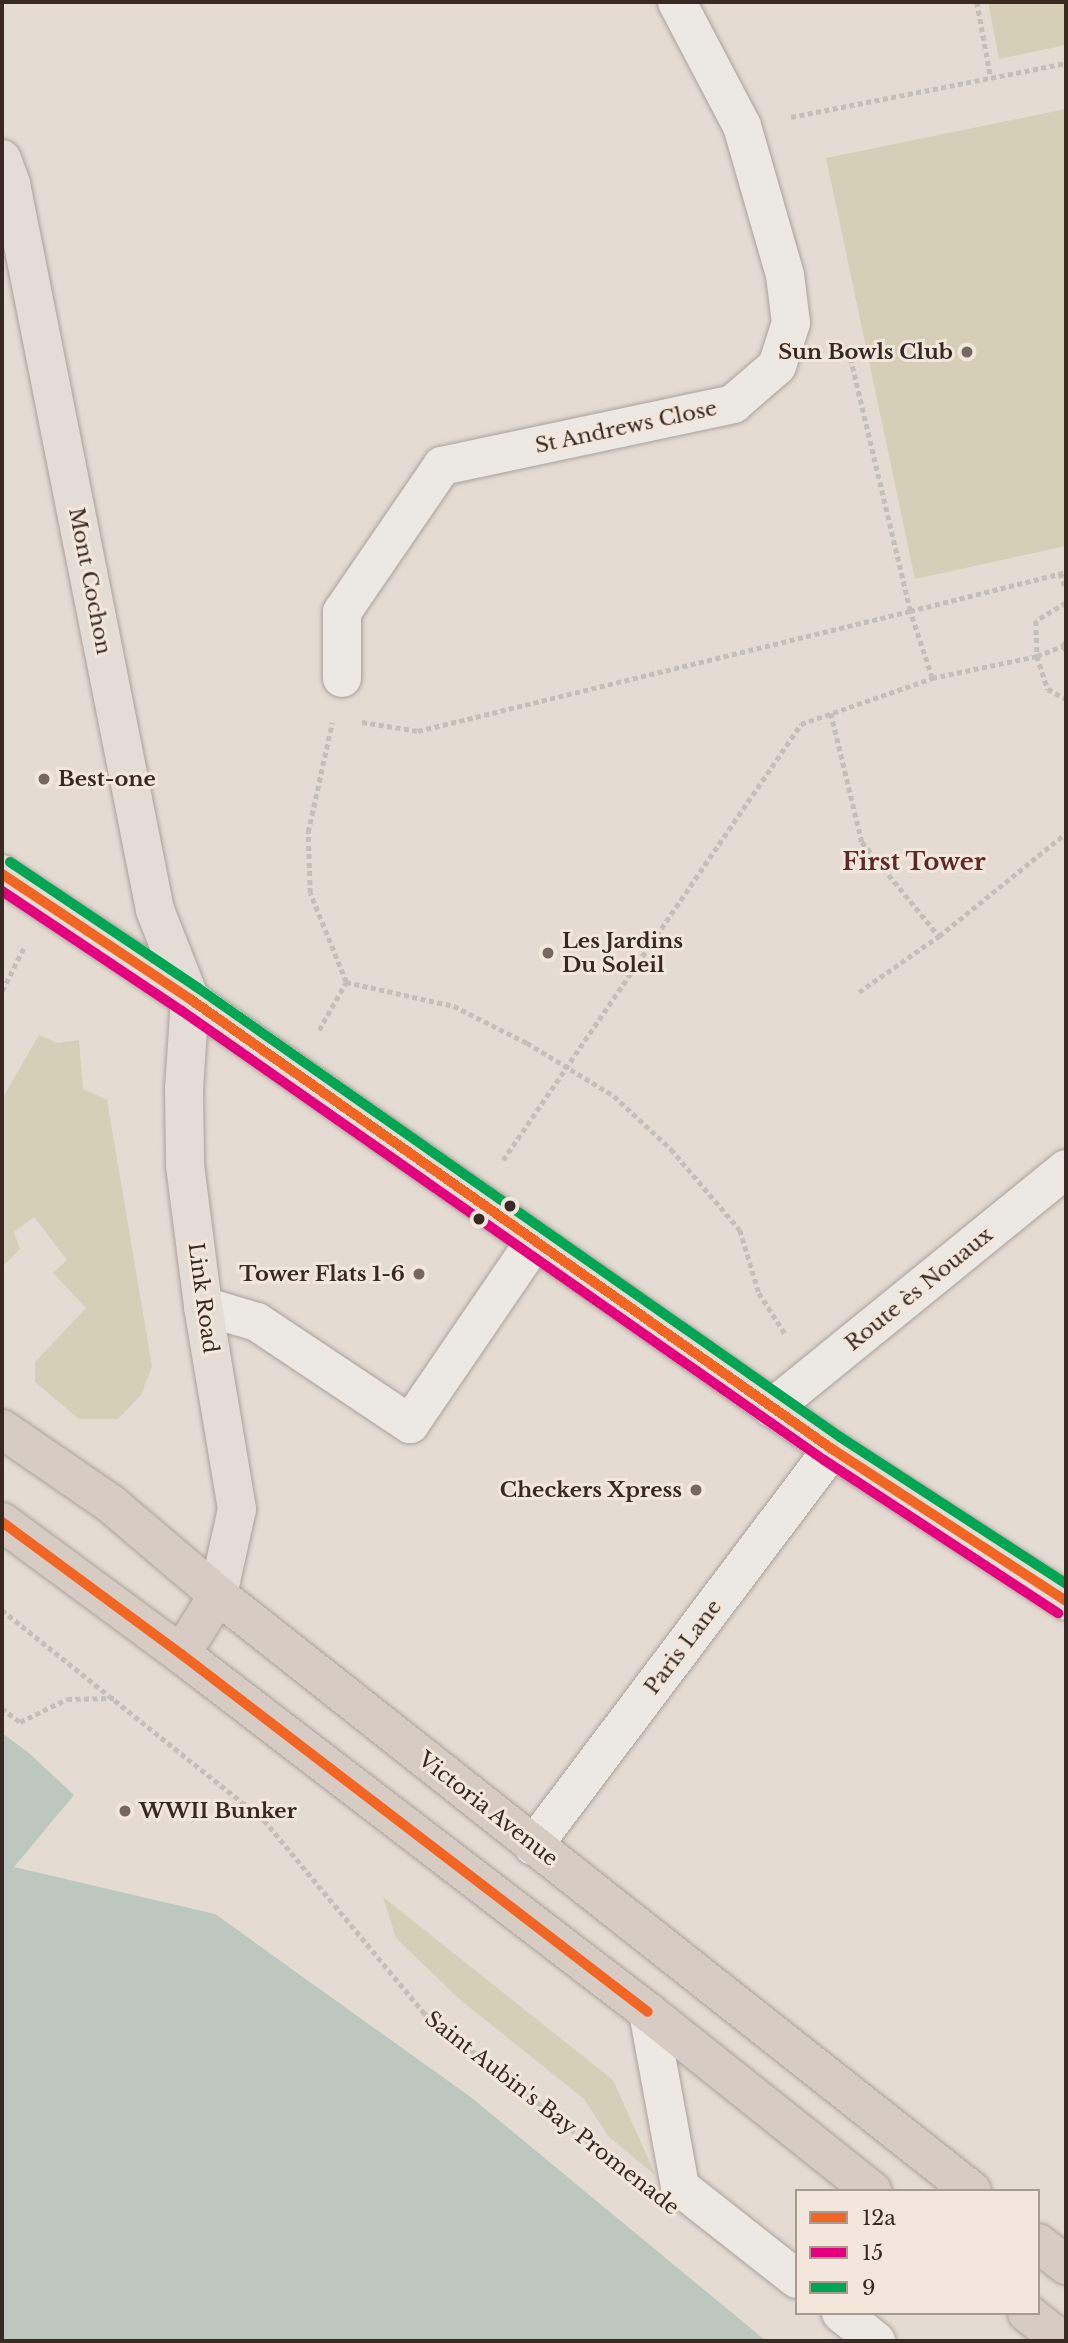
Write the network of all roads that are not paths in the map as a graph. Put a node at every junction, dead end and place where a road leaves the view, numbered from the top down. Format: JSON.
{"nodes":[{"id":1,"x":677,"y":2,"type":"edge"},
{"id":2,"x":2,"y":159,"type":"edge"},
{"id":3,"x":342,"y":678,"type":"road end"},
{"id":4,"x":2,"y":874,"type":"edge"},
{"id":5,"x":190,"y":999,"type":"junction"},
{"id":6,"x":1066,"y":1170,"type":"edge"},
{"id":7,"x":535,"y":1241,"type":"junction"},
{"id":8,"x":203,"y":1306,"type":"junction"},
{"id":9,"x":772,"y":1408,"type":"junction"},
{"id":10,"x":2,"y":1429,"type":"edge"},
{"id":11,"x":832,"y":1449,"type":"junction"},
{"id":12,"x":2,"y":1522,"type":"edge"},
{"id":13,"x":218,"y":1595,"type":"junction"},
{"id":14,"x":1066,"y":1601,"type":"edge"},
{"id":15,"x":181,"y":1654,"type":"junction"},
{"id":16,"x":533,"y":1846,"type":"junction"},
{"id":17,"x":648,"y":2012,"type":"junction"},
{"id":18,"x":869,"y":2189,"type":"edge"},
{"id":19,"x":969,"y":2189,"type":"edge"},
{"id":20,"x":1040,"y":2244,"type":"edge"},
{"id":21,"x":1066,"y":2264,"type":"edge"},
{"id":22,"x":795,"y":2277,"type":"edge"},
{"id":23,"x":844,"y":2315,"type":"edge"},
{"id":24,"x":1030,"y":2315,"type":"edge"},
{"id":25,"x":876,"y":2341,"type":"edge"},
{"id":26,"x":1062,"y":2341,"type":"edge"}],
"edges":[{"from":1,"to":3,"type":"street","name":"St Andrews Close"},
{"from":2,"to":5,"type":"main road","name":"Mont Cochon"},
{"from":4,"to":5,"type":"main road"},
{"from":5,"to":7,"type":"main road"},
{"from":5,"to":8,"type":"main road","name":"Link Road"},
{"from":6,"to":9,"type":"street","name":"Route ès Nouaux"},
{"from":7,"to":8,"type":"street"},
{"from":7,"to":9,"type":"main road"},
{"from":8,"to":13,"type":"main road","name":"Link Road"},
{"from":9,"to":11,"type":"main road"},
{"from":10,"to":13,"type":"highway","name":"Victoria Avenue"},
{"from":11,"to":14,"type":"main road"},
{"from":11,"to":16,"type":"street","name":"Paris Lane"},
{"from":12,"to":15,"type":"highway"},
{"from":13,"to":15,"type":"highway"},
{"from":13,"to":16,"type":"highway","name":"Victoria Avenue"},
{"from":15,"to":17,"type":"highway"},
{"from":16,"to":19,"type":"highway","name":"Victoria Avenue"},
{"from":17,"to":18,"type":"highway"},
{"from":17,"to":22,"type":"street"},
{"from":20,"to":21,"type":"highway"},
{"from":23,"to":25,"type":"street"},
{"from":24,"to":26,"type":"highway"}]}
